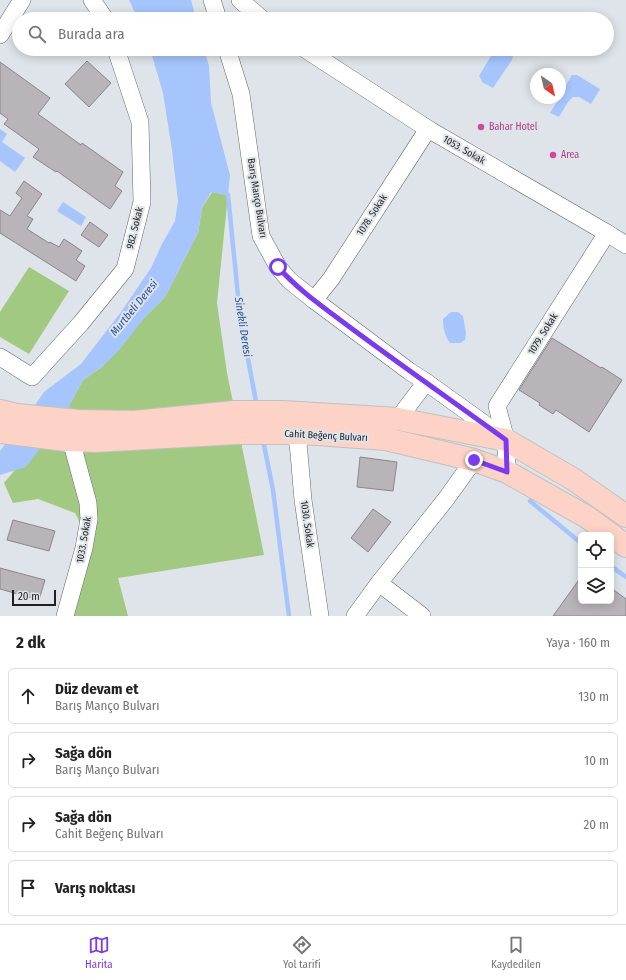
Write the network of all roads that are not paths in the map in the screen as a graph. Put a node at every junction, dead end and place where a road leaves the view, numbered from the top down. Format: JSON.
{"nodes":[{"id":1,"x":22,"y":0,"type":"edge"},
{"id":2,"x":92,"y":0,"type":"edge"},
{"id":3,"x":212,"y":0,"type":"edge"},
{"id":4,"x":240,"y":0,"type":"edge"},
{"id":5,"x":14,"y":12,"type":"edge"},
{"id":6,"x":100,"y":12,"type":"edge"},
{"id":7,"x":216,"y":12,"type":"edge"},
{"id":8,"x":254,"y":12,"type":"edge"},
{"id":9,"x":12,"y":16,"type":"edge"},
{"id":10,"x":0,"y":35,"type":"edge"},
{"id":11,"x":118,"y":56,"type":"edge"},
{"id":12,"x":229,"y":56,"type":"edge"},
{"id":13,"x":316,"y":56,"type":"edge"},
{"id":14,"x":428,"y":130,"type":"junction"},
{"id":15,"x":607,"y":233,"type":"junction"},
{"id":16,"x":626,"y":245,"type":"edge"},
{"id":17,"x":314,"y":300,"type":"junction"},
{"id":18,"x":0,"y":356,"type":"edge"},
{"id":19,"x":426,"y":382,"type":"junction"},
{"id":20,"x":9,"y":413,"type":"edge"},
{"id":21,"x":398,"y":419,"type":"junction"},
{"id":22,"x":0,"y":432,"type":"edge"},
{"id":23,"x":303,"y":433,"type":"junction"},
{"id":24,"x":72,"y":434,"type":"junction"},
{"id":25,"x":506,"y":440,"type":"junction"},
{"id":26,"x":474,"y":460,"type":"junction"},
{"id":27,"x":507,"y":472,"type":"junction"},
{"id":28,"x":626,"y":516,"type":"edge"},
{"id":29,"x":626,"y":546,"type":"edge"},
{"id":30,"x":379,"y":583,"type":"junction"},
{"id":31,"x":65,"y":616,"type":"edge"},
{"id":32,"x":320,"y":616,"type":"edge"},
{"id":33,"x":355,"y":616,"type":"edge"},
{"id":34,"x":422,"y":616,"type":"edge"}],
"edges":[{"from":1,"to":5,"type":"street"},
{"from":2,"to":6,"type":"street"},
{"from":3,"to":7,"type":"street"},
{"from":4,"to":8,"type":"street"},
{"from":9,"to":10,"type":"street"},
{"from":11,"to":18,"type":"street","name":"982. Sokak"},
{"from":12,"to":17,"type":"street","name":"Barış Manço Bulvarı"},
{"from":13,"to":14,"type":"street","name":"1053. Sokak"},
{"from":14,"to":15,"type":"street","name":"1053. Sokak"},
{"from":14,"to":17,"type":"street","name":"1078. Sokak"},
{"from":15,"to":16,"type":"street","name":"1053. Sokak"},
{"from":15,"to":25,"type":"street","name":"1079. Sokak"},
{"from":17,"to":19,"type":"street","name":"Barış Manço Bulvarı"},
{"from":19,"to":21,"type":"street"},
{"from":19,"to":25,"type":"street","name":"Barış Manço Bulvarı"},
{"from":20,"to":24,"type":"main road","name":"Cahit Beğenç Bulvarı"},
{"from":21,"to":24,"type":"main road","name":"Cahit Beğenç Bulvarı"},
{"from":21,"to":25,"type":"main road","name":"Cahit Beğenç Bulvarı"},
{"from":22,"to":24,"type":"main road","name":"Cahit Beğenç Bulvarı"},
{"from":23,"to":24,"type":"main road","name":"Cahit Beğenç Bulvarı"},
{"from":23,"to":26,"type":"main road","name":"Cahit Beğenç Bulvarı"},
{"from":23,"to":32,"type":"street","name":"1030. Sokak"},
{"from":24,"to":31,"type":"street","name":"1033. Sokak"},
{"from":25,"to":27,"type":"street"},
{"from":25,"to":28,"type":"main road","name":"Cahit Beğenç Bulvarı"},
{"from":26,"to":27,"type":"main road","name":"Cahit Beğenç Bulvarı"},
{"from":26,"to":30,"type":"street"},
{"from":27,"to":29,"type":"main road","name":"Cahit Beğenç Bulvarı"},
{"from":30,"to":33,"type":"street"},
{"from":30,"to":34,"type":"street"}]}
